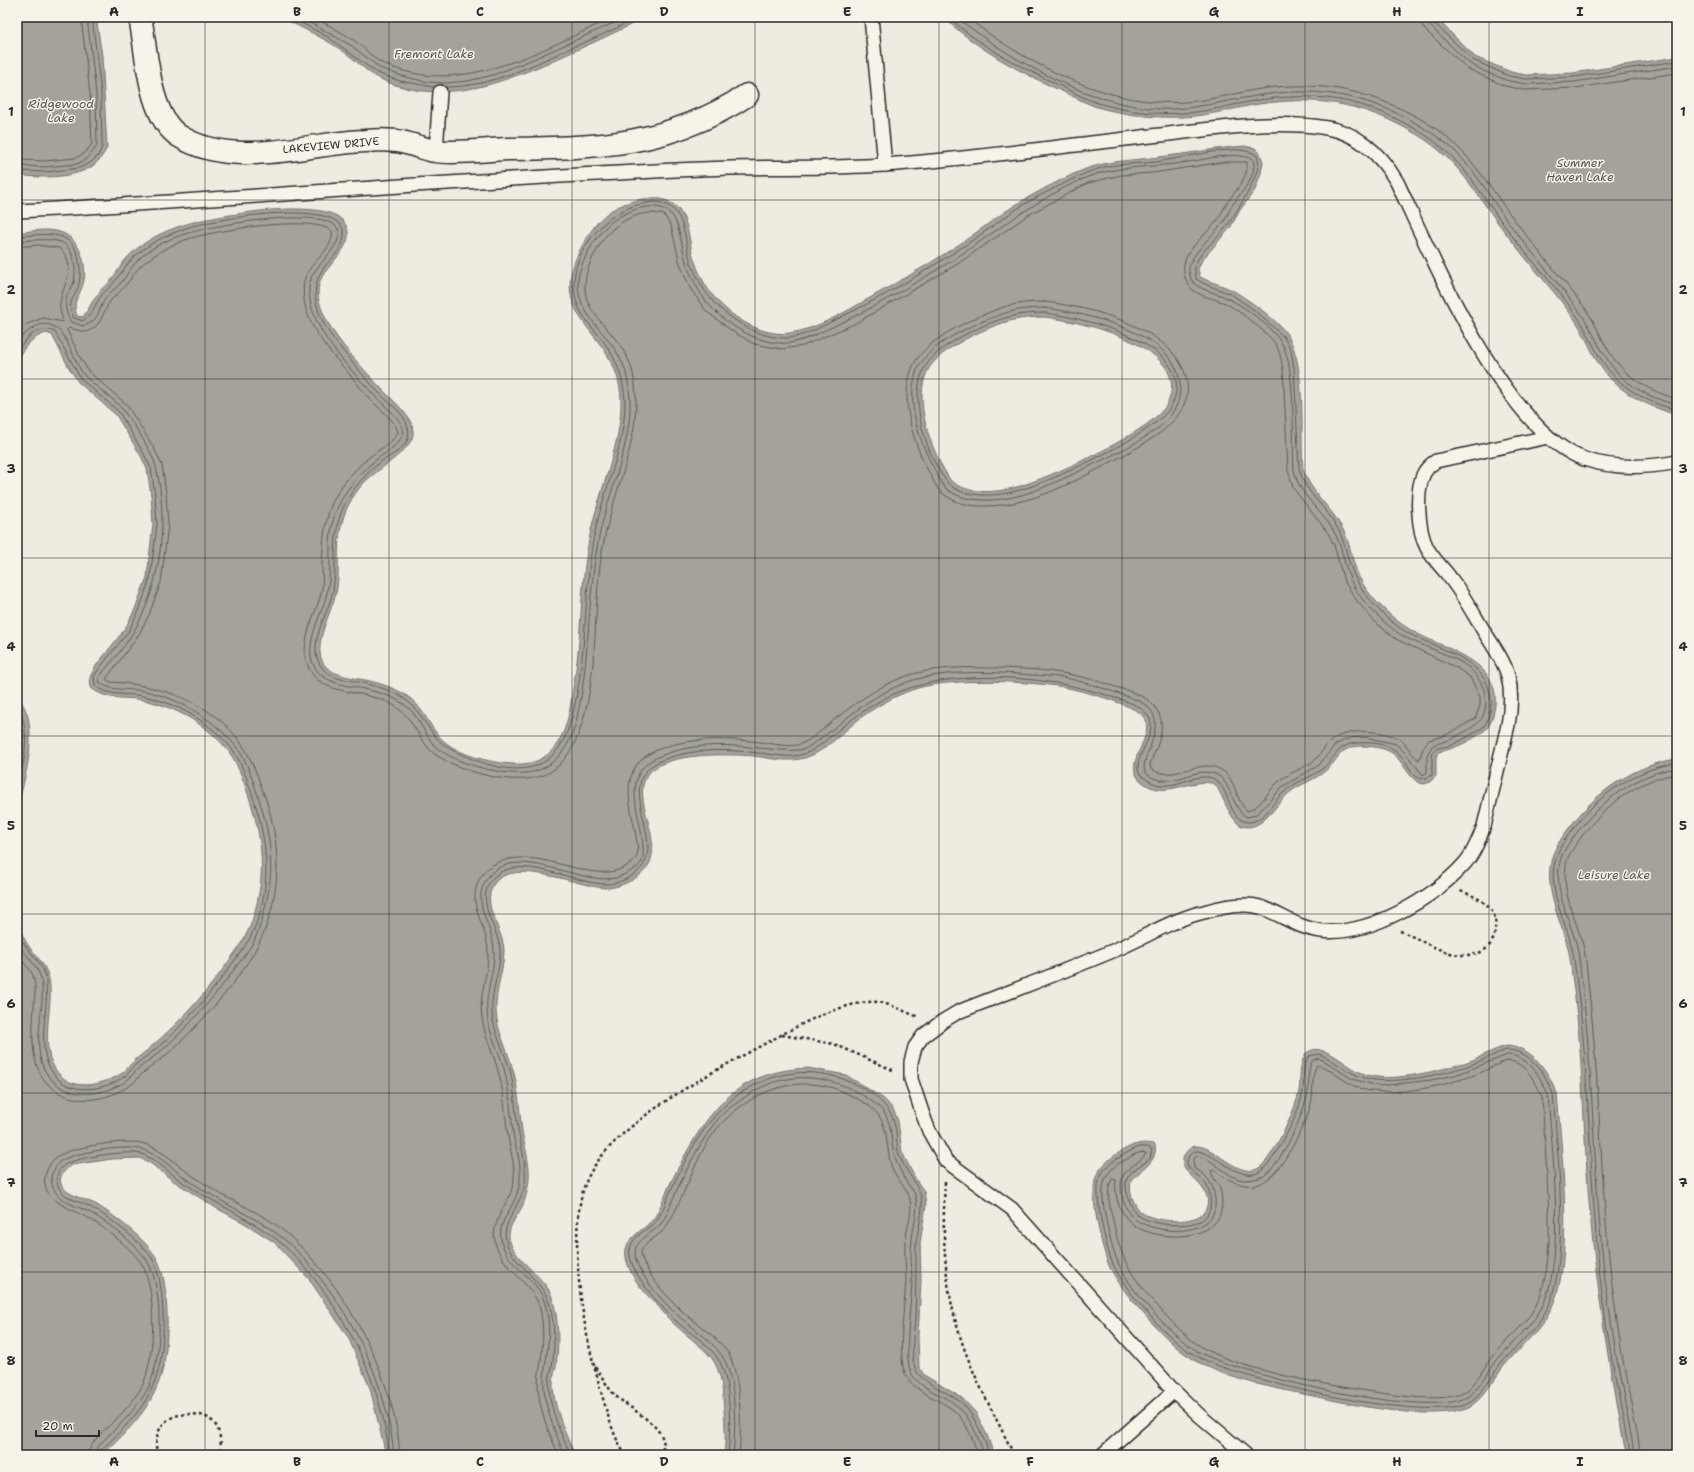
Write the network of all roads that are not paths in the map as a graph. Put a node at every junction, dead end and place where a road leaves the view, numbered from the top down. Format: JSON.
{"nodes":[{"id":1,"x":140,"y":17,"type":"edge"},
{"id":2,"x":871,"y":17,"type":"edge"},
{"id":3,"x":440,"y":92,"type":"dead end"},
{"id":4,"x":747,"y":95,"type":"dead end"},
{"id":5,"x":436,"y":151,"type":"junction"},
{"id":6,"x":885,"y":165,"type":"junction"},
{"id":7,"x":17,"y":211,"type":"edge"},
{"id":8,"x":1548,"y":437,"type":"junction"},
{"id":9,"x":1677,"y":462,"type":"edge"},
{"id":10,"x":1174,"y":1391,"type":"junction"},
{"id":11,"x":1102,"y":1455,"type":"edge"},
{"id":12,"x":1246,"y":1455,"type":"edge"}],
"edges":[{"from":1,"to":5,"type":"street","name":"LAKEVIEW DRIVE"},
{"from":2,"to":6,"type":"lane"},
{"from":3,"to":5,"type":"lane"},
{"from":4,"to":5,"type":"street","name":"LAKEVIEW DRIVE"},
{"from":6,"to":7,"type":"lane"},
{"from":6,"to":8,"type":"lane"},
{"from":8,"to":9,"type":"lane"},
{"from":8,"to":10,"type":"lane"},
{"from":10,"to":11,"type":"lane"},
{"from":10,"to":12,"type":"lane"}]}
